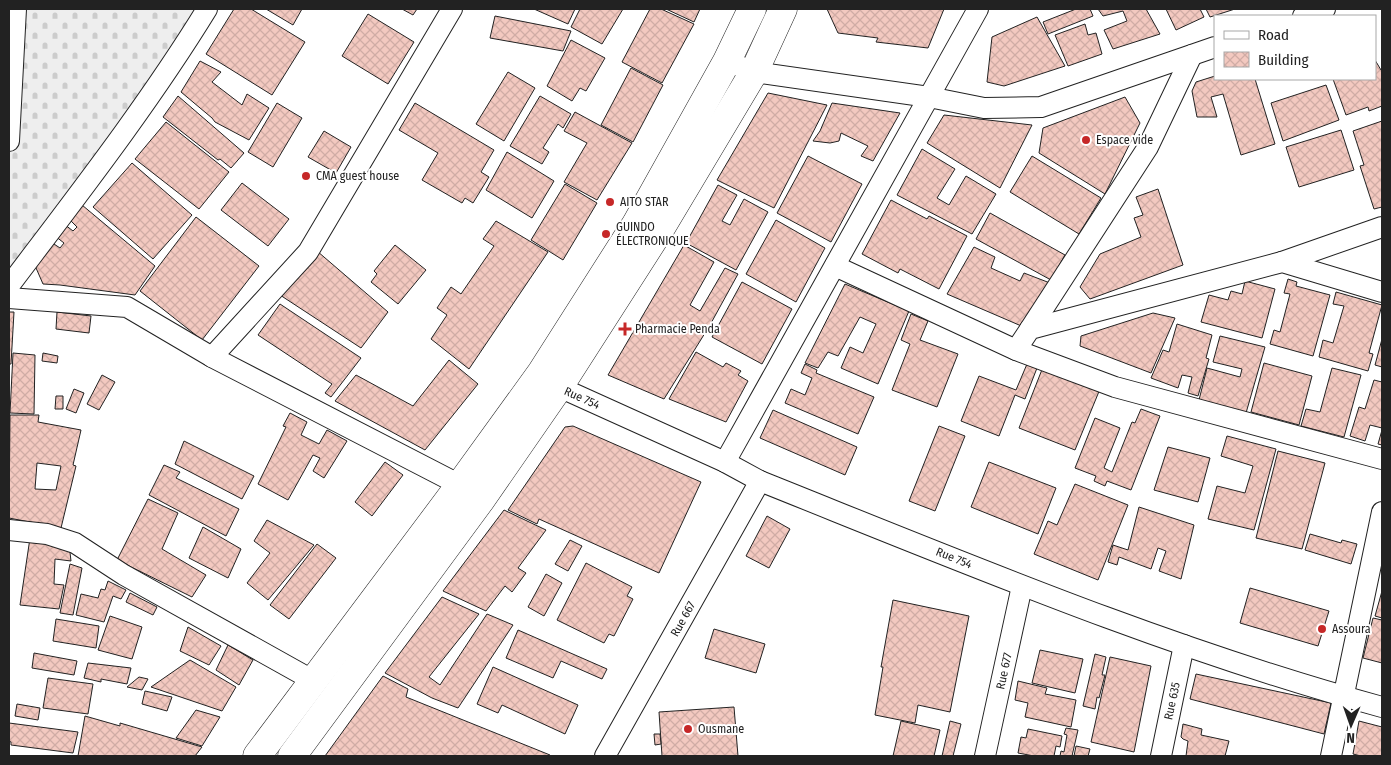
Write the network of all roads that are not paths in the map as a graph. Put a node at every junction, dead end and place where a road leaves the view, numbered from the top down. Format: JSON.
{"nodes":[{"id":1,"x":16,"y":9,"type":"edge"},
{"id":2,"x":207,"y":9,"type":"edge"},
{"id":3,"x":452,"y":9,"type":"edge"},
{"id":4,"x":752,"y":9,"type":"edge"},
{"id":5,"x":783,"y":9,"type":"edge"},
{"id":6,"x":978,"y":9,"type":"edge"},
{"id":7,"x":1325,"y":9,"type":"edge"},
{"id":8,"x":1306,"y":15,"type":"edge"},
{"id":9,"x":1214,"y":47,"type":"edge"},
{"id":10,"x":1192,"y":55,"type":"junction"},
{"id":11,"x":726,"y":61,"type":"junction"},
{"id":12,"x":754,"y":72,"type":"junction"},
{"id":13,"x":929,"y":97,"type":"junction"},
{"id":14,"x":9,"y":141,"type":"edge"},
{"id":15,"x":1382,"y":227,"type":"edge"},
{"id":16,"x":1282,"y":262,"type":"junction"},
{"id":17,"x":835,"y":266,"type":"junction"},
{"id":18,"x":9,"y":286,"type":"edge"},
{"id":19,"x":1382,"y":292,"type":"edge"},
{"id":20,"x":9,"y":298,"type":"edge"},
{"id":21,"x":1030,"y":329,"type":"junction"},
{"id":22,"x":1016,"y":350,"type":"junction"},
{"id":23,"x":212,"y":357,"type":"junction"},
{"id":24,"x":550,"y":380,"type":"junction"},
{"id":25,"x":1382,"y":459,"type":"edge"},
{"id":26,"x":726,"y":462,"type":"junction"},
{"id":27,"x":760,"y":481,"type":"junction"},
{"id":28,"x":460,"y":485,"type":"junction"},
{"id":29,"x":1382,"y":512,"type":"edge"},
{"id":30,"x":9,"y":530,"type":"edge"},
{"id":31,"x":1022,"y":586,"type":"junction"},
{"id":32,"x":1184,"y":645,"type":"junction"},
{"id":33,"x":314,"y":681,"type":"junction"},
{"id":34,"x":1344,"y":697,"type":"junction"},
{"id":35,"x":1382,"y":707,"type":"edge"},
{"id":36,"x":257,"y":756,"type":"edge"},
{"id":37,"x":292,"y":756,"type":"edge"},
{"id":38,"x":605,"y":756,"type":"edge"},
{"id":39,"x":986,"y":756,"type":"edge"},
{"id":40,"x":1161,"y":756,"type":"edge"},
{"id":41,"x":1331,"y":756,"type":"edge"}],
"edges":[{"from":1,"to":14,"type":"street"},
{"from":2,"to":18,"type":"street"},
{"from":3,"to":23,"type":"street"},
{"from":4,"to":11,"type":"main road"},
{"from":5,"to":12,"type":"main road"},
{"from":6,"to":13,"type":"street"},
{"from":7,"to":8,"type":"street"},
{"from":9,"to":10,"type":"street"},
{"from":10,"to":13,"type":"street"},
{"from":10,"to":21,"type":"street"},
{"from":11,"to":12,"type":"street"},
{"from":11,"to":24,"type":"main road"},
{"from":12,"to":13,"type":"street"},
{"from":12,"to":24,"type":"main road"},
{"from":13,"to":17,"type":"street"},
{"from":15,"to":16,"type":"street"},
{"from":16,"to":19,"type":"street"},
{"from":16,"to":21,"type":"street"},
{"from":17,"to":22,"type":"street"},
{"from":17,"to":26,"type":"street"},
{"from":20,"to":23,"type":"street"},
{"from":21,"to":22,"type":"street"},
{"from":22,"to":25,"type":"street"},
{"from":23,"to":28,"type":"street"},
{"from":24,"to":26,"type":"street","name":"Rue 754"},
{"from":24,"to":28,"type":"main road"},
{"from":24,"to":37,"type":"main road"},
{"from":26,"to":27,"type":"street","name":"Rue 754"},
{"from":27,"to":31,"type":"street","name":"Rue 754"},
{"from":27,"to":38,"type":"street","name":"Rue 667"},
{"from":28,"to":33,"type":"main road"},
{"from":29,"to":34,"type":"street"},
{"from":30,"to":33,"type":"street"},
{"from":31,"to":32,"type":"street","name":"Rue 754"},
{"from":31,"to":39,"type":"street","name":"Rue 677"},
{"from":32,"to":34,"type":"street","name":"Rue 754"},
{"from":32,"to":40,"type":"street","name":"Rue 635"},
{"from":33,"to":36,"type":"main road"},
{"from":34,"to":35,"type":"street","name":"Rue 754"},
{"from":34,"to":41,"type":"street"}]}
